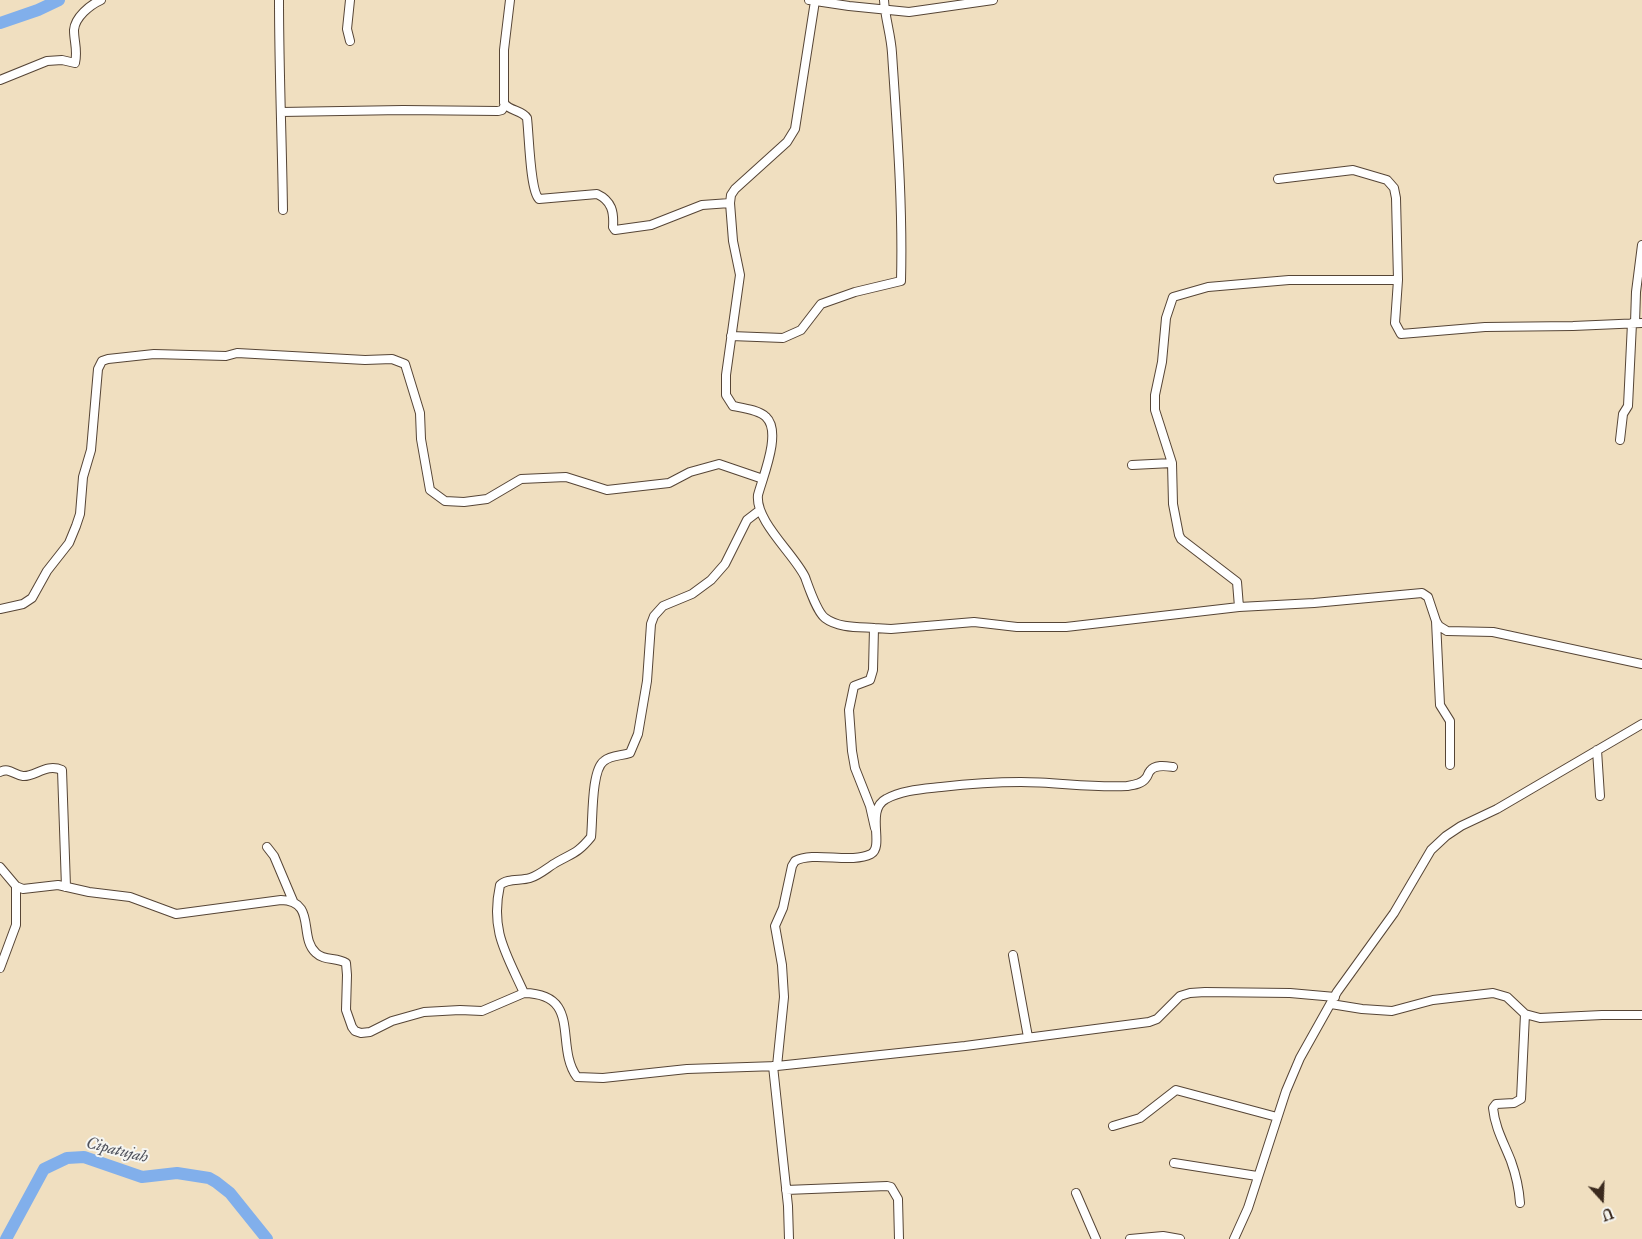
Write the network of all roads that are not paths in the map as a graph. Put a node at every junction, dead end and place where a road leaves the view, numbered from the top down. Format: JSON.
{"nodes":[{"id":1,"x":101,"y":0,"type":"edge"},
{"id":2,"x":279,"y":0,"type":"edge"},
{"id":3,"x":350,"y":0,"type":"edge"},
{"id":4,"x":510,"y":0,"type":"edge"},
{"id":5,"x":812,"y":0,"type":"edge"},
{"id":6,"x":884,"y":0,"type":"edge"},
{"id":7,"x":993,"y":0,"type":"edge"},
{"id":8,"x":884,"y":11,"type":"junction"},
{"id":9,"x":350,"y":41,"type":"dead end"},
{"id":10,"x":0,"y":80,"type":"edge"},
{"id":11,"x":505,"y":105,"type":"junction"},
{"id":12,"x":281,"y":112,"type":"junction"},
{"id":13,"x":1278,"y":179,"type":"dead end"},
{"id":14,"x":730,"y":203,"type":"junction"},
{"id":15,"x":283,"y":210,"type":"dead end"},
{"id":16,"x":1642,"y":245,"type":"edge"},
{"id":17,"x":1398,"y":280,"type":"junction"},
{"id":18,"x":1636,"y":323,"type":"edge"},
{"id":19,"x":731,"y":336,"type":"junction"},
{"id":20,"x":1620,"y":440,"type":"dead end"},
{"id":21,"x":1172,"y":464,"type":"junction"},
{"id":22,"x":1132,"y":465,"type":"dead end"},
{"id":23,"x":763,"y":479,"type":"junction"},
{"id":24,"x":760,"y":510,"type":"junction"},
{"id":25,"x":1239,"y":607,"type":"junction"},
{"id":26,"x":0,"y":609,"type":"edge"},
{"id":27,"x":1436,"y":621,"type":"junction"},
{"id":28,"x":874,"y":628,"type":"junction"},
{"id":29,"x":1642,"y":664,"type":"edge"},
{"id":30,"x":1642,"y":724,"type":"edge"},
{"id":31,"x":1598,"y":750,"type":"junction"},
{"id":32,"x":1450,"y":765,"type":"dead end"},
{"id":33,"x":1173,"y":767,"type":"dead end"},
{"id":34,"x":0,"y":772,"type":"edge"},
{"id":35,"x":1600,"y":796,"type":"dead end"},
{"id":36,"x":875,"y":828,"type":"junction"},
{"id":37,"x":267,"y":847,"type":"dead end"},
{"id":38,"x":0,"y":867,"type":"edge"},
{"id":39,"x":16,"y":886,"type":"junction"},
{"id":40,"x":66,"y":887,"type":"junction"},
{"id":41,"x":293,"y":901,"type":"junction"},
{"id":42,"x":1013,"y":955,"type":"dead end"},
{"id":43,"x":0,"y":968,"type":"edge"},
{"id":44,"x":524,"y":993,"type":"junction"},
{"id":45,"x":1333,"y":1001,"type":"junction"},
{"id":46,"x":1525,"y":1014,"type":"junction"},
{"id":47,"x":1642,"y":1015,"type":"edge"},
{"id":48,"x":1028,"y":1037,"type":"junction"},
{"id":49,"x":775,"y":1066,"type":"junction"},
{"id":50,"x":1277,"y":1117,"type":"junction"},
{"id":51,"x":1113,"y":1126,"type":"dead end"},
{"id":52,"x":1174,"y":1163,"type":"dead end"},
{"id":53,"x":1257,"y":1176,"type":"junction"},
{"id":54,"x":786,"y":1190,"type":"junction"},
{"id":55,"x":1076,"y":1193,"type":"dead end"},
{"id":56,"x":1520,"y":1203,"type":"dead end"},
{"id":57,"x":789,"y":1239,"type":"edge"},
{"id":58,"x":899,"y":1239,"type":"edge"},
{"id":59,"x":1096,"y":1239,"type":"edge"},
{"id":60,"x":1130,"y":1239,"type":"edge"},
{"id":61,"x":1180,"y":1239,"type":"edge"},
{"id":62,"x":1234,"y":1239,"type":"edge"}],
"edges":[{"from":1,"to":10,"type":"street"},
{"from":2,"to":12,"type":"street"},
{"from":3,"to":9,"type":"street"},
{"from":4,"to":11,"type":"street"},
{"from":5,"to":8,"type":"street"},
{"from":5,"to":14,"type":"street"},
{"from":6,"to":8,"type":"street"},
{"from":7,"to":8,"type":"street"},
{"from":8,"to":19,"type":"street"},
{"from":11,"to":12,"type":"street"},
{"from":11,"to":14,"type":"street"},
{"from":12,"to":15,"type":"street"},
{"from":13,"to":17,"type":"street"},
{"from":14,"to":19,"type":"street"},
{"from":16,"to":18,"type":"street"},
{"from":17,"to":18,"type":"street"},
{"from":17,"to":21,"type":"street"},
{"from":18,"to":20,"type":"street"},
{"from":19,"to":23,"type":"street"},
{"from":21,"to":22,"type":"street"},
{"from":21,"to":25,"type":"street"},
{"from":23,"to":24,"type":"street"},
{"from":23,"to":26,"type":"street"},
{"from":24,"to":28,"type":"street"},
{"from":24,"to":44,"type":"street"},
{"from":25,"to":27,"type":"street"},
{"from":25,"to":28,"type":"street"},
{"from":27,"to":29,"type":"street"},
{"from":27,"to":32,"type":"street"},
{"from":28,"to":36,"type":"street"},
{"from":30,"to":31,"type":"street"},
{"from":31,"to":35,"type":"street"},
{"from":31,"to":45,"type":"street"},
{"from":33,"to":36,"type":"street"},
{"from":34,"to":40,"type":"street"},
{"from":36,"to":49,"type":"street"},
{"from":37,"to":41,"type":"street"},
{"from":38,"to":39,"type":"street"},
{"from":39,"to":40,"type":"street"},
{"from":39,"to":43,"type":"street"},
{"from":40,"to":41,"type":"street"},
{"from":41,"to":44,"type":"street"},
{"from":42,"to":48,"type":"street"},
{"from":44,"to":49,"type":"street"},
{"from":45,"to":46,"type":"street"},
{"from":45,"to":48,"type":"street"},
{"from":45,"to":50,"type":"street"},
{"from":46,"to":47,"type":"street"},
{"from":46,"to":56,"type":"street"},
{"from":48,"to":49,"type":"street"},
{"from":49,"to":54,"type":"street"},
{"from":50,"to":51,"type":"street"},
{"from":50,"to":53,"type":"street"},
{"from":52,"to":53,"type":"street"},
{"from":53,"to":62,"type":"street"},
{"from":54,"to":57,"type":"street"},
{"from":54,"to":58,"type":"street"},
{"from":55,"to":59,"type":"street"},
{"from":60,"to":61,"type":"street"}]}
